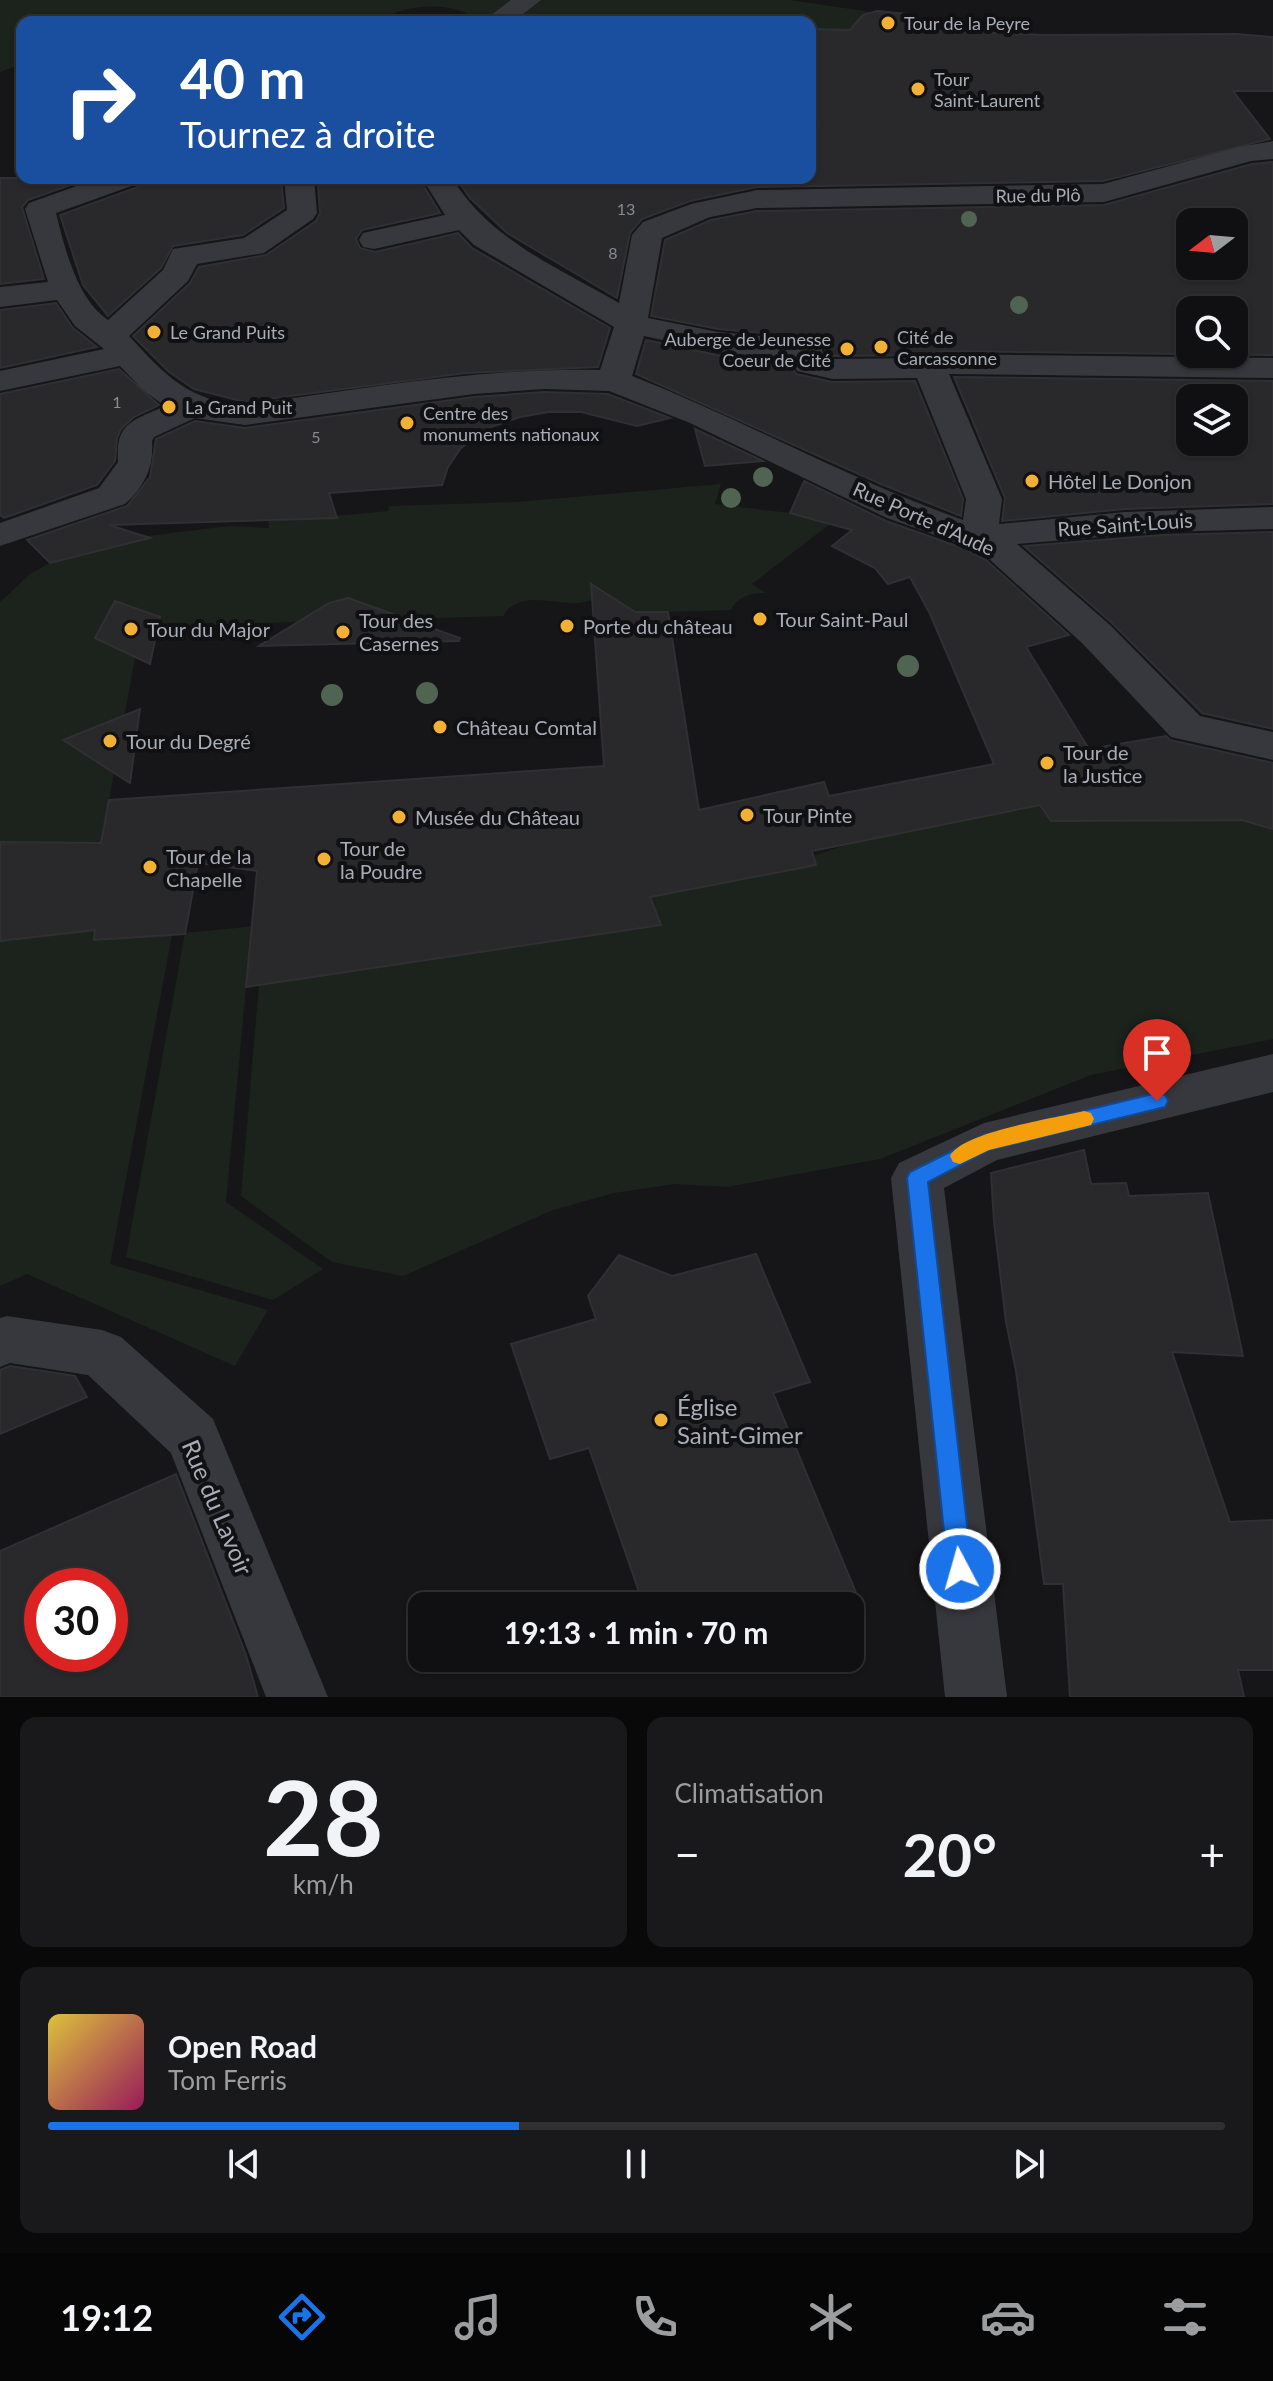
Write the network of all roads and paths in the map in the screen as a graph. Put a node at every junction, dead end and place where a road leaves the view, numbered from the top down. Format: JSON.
{"nodes":[{"id":1,"x":526,"y":2,"type":"edge"},
{"id":2,"x":505,"y":16,"type":"edge"},
{"id":3,"x":1273,"y":150,"type":"edge"},
{"id":4,"x":110,"y":184,"type":"edge"},
{"id":5,"x":300,"y":184,"type":"edge"},
{"id":6,"x":441,"y":184,"type":"edge"},
{"id":7,"x":725,"y":184,"type":"edge"},
{"id":8,"x":757,"y":184,"type":"edge"},
{"id":9,"x":757,"y":184,"type":"edge"},
{"id":10,"x":766,"y":198,"type":"junction"},
{"id":11,"x":466,"y":219,"type":"junction"},
{"id":12,"x":374,"y":240,"type":"dead end"},
{"id":13,"x":612,"y":267,"type":"junction"},
{"id":14,"x":69,"y":289,"type":"junction"},
{"id":15,"x":0,"y":297,"type":"edge"},
{"id":16,"x":631,"y":324,"type":"junction"},
{"id":17,"x":118,"y":345,"type":"junction"},
{"id":18,"x":930,"y":368,"type":"junction"},
{"id":19,"x":1273,"y":368,"type":"edge"},
{"id":20,"x":0,"y":381,"type":"edge"},
{"id":21,"x":614,"y":381,"type":"junction"},
{"id":22,"x":193,"y":406,"type":"junction"},
{"id":23,"x":1273,"y":518,"type":"edge"},
{"id":24,"x":0,"y":535,"type":"edge"},
{"id":25,"x":979,"y":538,"type":"junction"},
{"id":26,"x":1273,"y":746,"type":"edge"},
{"id":27,"x":1273,"y":1073,"type":"edge"},
{"id":28,"x":0,"y":1343,"type":"edge"},
{"id":29,"x":297,"y":1697,"type":"edge"},
{"id":30,"x":976,"y":1697,"type":"edge"}],
"edges":[{"from":1,"to":2,"type":"street"},
{"from":3,"to":10,"type":"street","name":"Rue du Plô"},
{"from":4,"to":14,"type":"street"},
{"from":5,"to":17,"type":"street"},
{"from":6,"to":11,"type":"street"},
{"from":7,"to":9,"type":"street"},
{"from":8,"to":10,"type":"street"},
{"from":10,"to":13,"type":"street","name":"Rue du Plô"},
{"from":11,"to":12,"type":"street"},
{"from":11,"to":13,"type":"street"},
{"from":13,"to":16,"type":"street"},
{"from":13,"to":16,"type":"street"},
{"from":14,"to":15,"type":"street"},
{"from":14,"to":17,"type":"street"},
{"from":16,"to":18,"type":"street"},
{"from":16,"to":21,"type":"street"},
{"from":17,"to":20,"type":"street"},
{"from":17,"to":22,"type":"street"},
{"from":18,"to":19,"type":"street"},
{"from":18,"to":25,"type":"street"},
{"from":21,"to":22,"type":"street"},
{"from":21,"to":25,"type":"street","name":"Rue Porte d'Aude"},
{"from":22,"to":24,"type":"street"},
{"from":23,"to":25,"type":"street","name":"Rue Saint-Louis"},
{"from":25,"to":26,"type":"street","name":"Rue Porte d'Aude"},
{"from":27,"to":30,"type":"street"},
{"from":28,"to":29,"type":"street","name":"Rue du Lavoir"}]}
